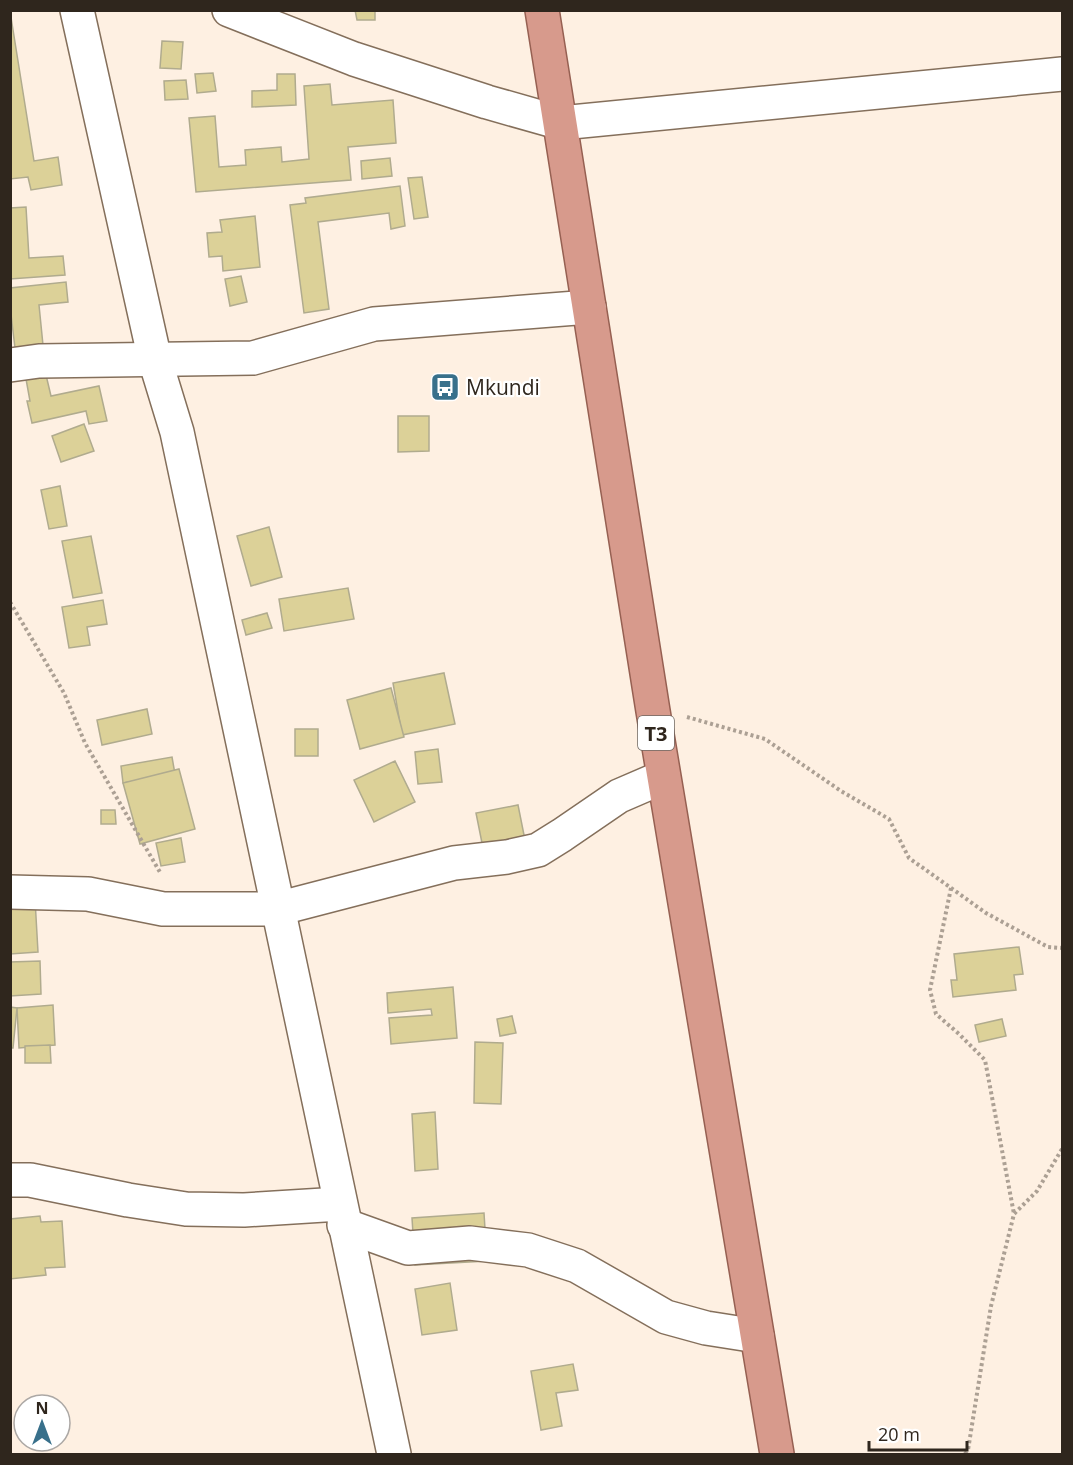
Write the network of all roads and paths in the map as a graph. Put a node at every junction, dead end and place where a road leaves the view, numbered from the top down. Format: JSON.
{"nodes":[{"id":1,"x":77,"y":10,"type":"edge"},
{"id":2,"x":229,"y":10,"type":"edge"},
{"id":3,"x":542,"y":10,"type":"edge"},
{"id":4,"x":1062,"y":74,"type":"edge"},
{"id":5,"x":561,"y":123,"type":"junction"},
{"id":6,"x":589,"y":307,"type":"junction"},
{"id":7,"x":155,"y":360,"type":"junction"},
{"id":8,"x":10,"y":365,"type":"edge"},
{"id":9,"x":10,"y":602,"type":"edge"},
{"id":10,"x":652,"y":711,"type":"junction"},
{"id":11,"x":663,"y":777,"type":"junction"},
{"id":12,"x":951,"y":888,"type":"junction"},
{"id":13,"x":10,"y":891,"type":"edge"},
{"id":14,"x":188,"y":909,"type":"junction"},
{"id":15,"x":277,"y":909,"type":"junction"},
{"id":16,"x":1062,"y":948,"type":"edge"},
{"id":17,"x":1062,"y":1149,"type":"edge"},
{"id":18,"x":10,"y":1180,"type":"edge"},
{"id":19,"x":342,"y":1214,"type":"junction"},
{"id":20,"x":1014,"y":1214,"type":"junction"},
{"id":21,"x":757,"y":1336,"type":"junction"},
{"id":22,"x":394,"y":1455,"type":"edge"},
{"id":23,"x":777,"y":1455,"type":"edge"},
{"id":24,"x":965,"y":1455,"type":"edge"}],
"edges":[{"from":1,"to":7,"type":"street"},
{"from":2,"to":5,"type":"street"},
{"from":3,"to":5,"type":"highway","number":"T3"},
{"from":4,"to":5,"type":"street"},
{"from":5,"to":6,"type":"highway","number":"T3"},
{"from":6,"to":7,"type":"street"},
{"from":6,"to":10,"type":"highway","number":"T3"},
{"from":7,"to":8,"type":"street"},
{"from":7,"to":15,"type":"street"},
{"from":9,"to":14,"type":"path"},
{"from":10,"to":11,"type":"highway","number":"T3"},
{"from":10,"to":12,"type":"path"},
{"from":11,"to":15,"type":"street"},
{"from":11,"to":21,"type":"highway","number":"T3"},
{"from":12,"to":16,"type":"path"},
{"from":12,"to":20,"type":"path"},
{"from":13,"to":14,"type":"street"},
{"from":14,"to":15,"type":"street"},
{"from":15,"to":19,"type":"street"},
{"from":17,"to":20,"type":"path"},
{"from":18,"to":19,"type":"street"},
{"from":19,"to":21,"type":"street"},
{"from":19,"to":22,"type":"street"},
{"from":20,"to":24,"type":"path"},
{"from":21,"to":23,"type":"highway","number":"T3"}]}
